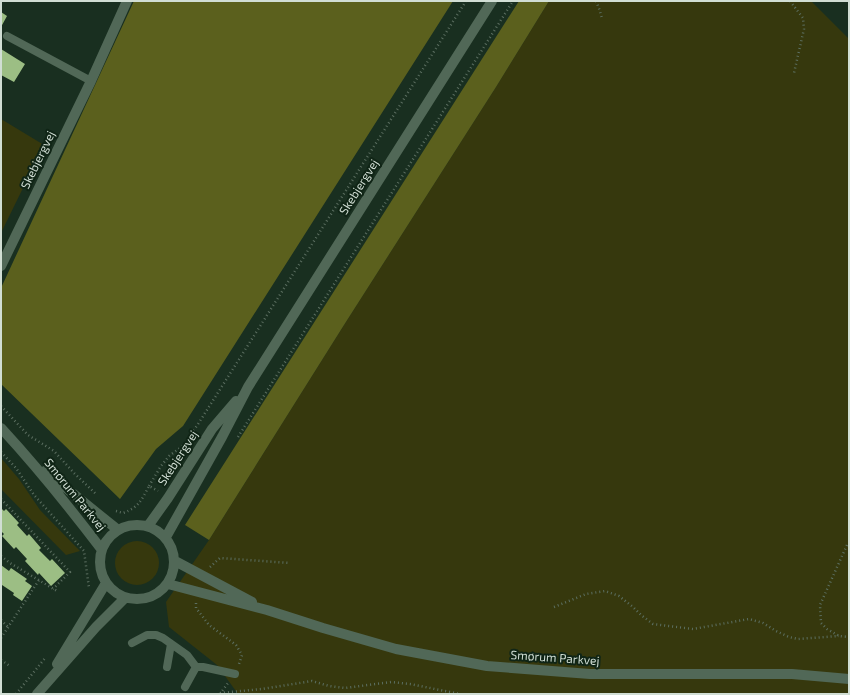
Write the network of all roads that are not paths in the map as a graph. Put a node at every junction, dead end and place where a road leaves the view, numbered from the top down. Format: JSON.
{"nodes":[{"id":1,"x":128,"y":1,"type":"edge"},
{"id":2,"x":492,"y":1,"type":"edge"},
{"id":3,"x":6,"y":36,"type":"dead end"},
{"id":4,"x":91,"y":81,"type":"junction"},
{"id":5,"x":1,"y":266,"type":"edge"},
{"id":6,"x":248,"y":387,"type":"junction"},
{"id":7,"x":1,"y":428,"type":"edge"},
{"id":8,"x":28,"y":458,"type":"junction"},
{"id":9,"x":148,"y":526,"type":"junction"},
{"id":10,"x":118,"y":530,"type":"junction"},
{"id":11,"x":166,"y":537,"type":"junction"},
{"id":12,"x":102,"y":550,"type":"junction"},
{"id":13,"x":175,"y":561,"type":"junction"},
{"id":14,"x":106,"y":583,"type":"junction"},
{"id":15,"x":168,"y":584,"type":"junction"},
{"id":16,"x":125,"y":598,"type":"junction"},
{"id":17,"x":267,"y":610,"type":"junction"},
{"id":18,"x":136,"y":644,"type":"dead end"},
{"id":19,"x":171,"y":644,"type":"junction"},
{"id":20,"x":167,"y":667,"type":"dead end"},
{"id":21,"x":196,"y":667,"type":"junction"},
{"id":22,"x":235,"y":674,"type":"dead end"},
{"id":23,"x":849,"y":679,"type":"edge"},
{"id":24,"x":184,"y":687,"type":"dead end"},
{"id":25,"x":39,"y":692,"type":"edge"}],
"edges":[{"from":1,"to":4,"type":"street","name":"Skebjergvej"},
{"from":2,"to":6,"type":"street","name":"Skebjergvej"},
{"from":3,"to":4,"type":"lane"},
{"from":4,"to":5,"type":"street","name":"Skebjergvej"},
{"from":6,"to":9,"type":"street","name":"Skebjergvej"},
{"from":6,"to":11,"type":"street","name":"Skebjergvej"},
{"from":7,"to":8,"type":"street","name":"Smørum Parkvej"},
{"from":8,"to":10,"type":"street","name":"Smørum Parkvej"},
{"from":8,"to":12,"type":"street","name":"Smørum Parkvej"},
{"from":9,"to":10,"type":"street"},
{"from":9,"to":11,"type":"street"},
{"from":10,"to":12,"type":"street"},
{"from":11,"to":13,"type":"street"},
{"from":12,"to":14,"type":"street"},
{"from":13,"to":15,"type":"street"},
{"from":13,"to":17,"type":"street","name":"Smørum Parkvej"},
{"from":14,"to":16,"type":"street"},
{"from":14,"to":25,"type":"street"},
{"from":15,"to":16,"type":"street"},
{"from":15,"to":17,"type":"street","name":"Smørum Parkvej"},
{"from":16,"to":25,"type":"street"},
{"from":17,"to":23,"type":"street","name":"Smørum Parkvej"},
{"from":18,"to":19,"type":"lane"},
{"from":19,"to":20,"type":"lane"},
{"from":19,"to":21,"type":"lane"},
{"from":21,"to":22,"type":"lane"},
{"from":21,"to":24,"type":"lane"}]}
